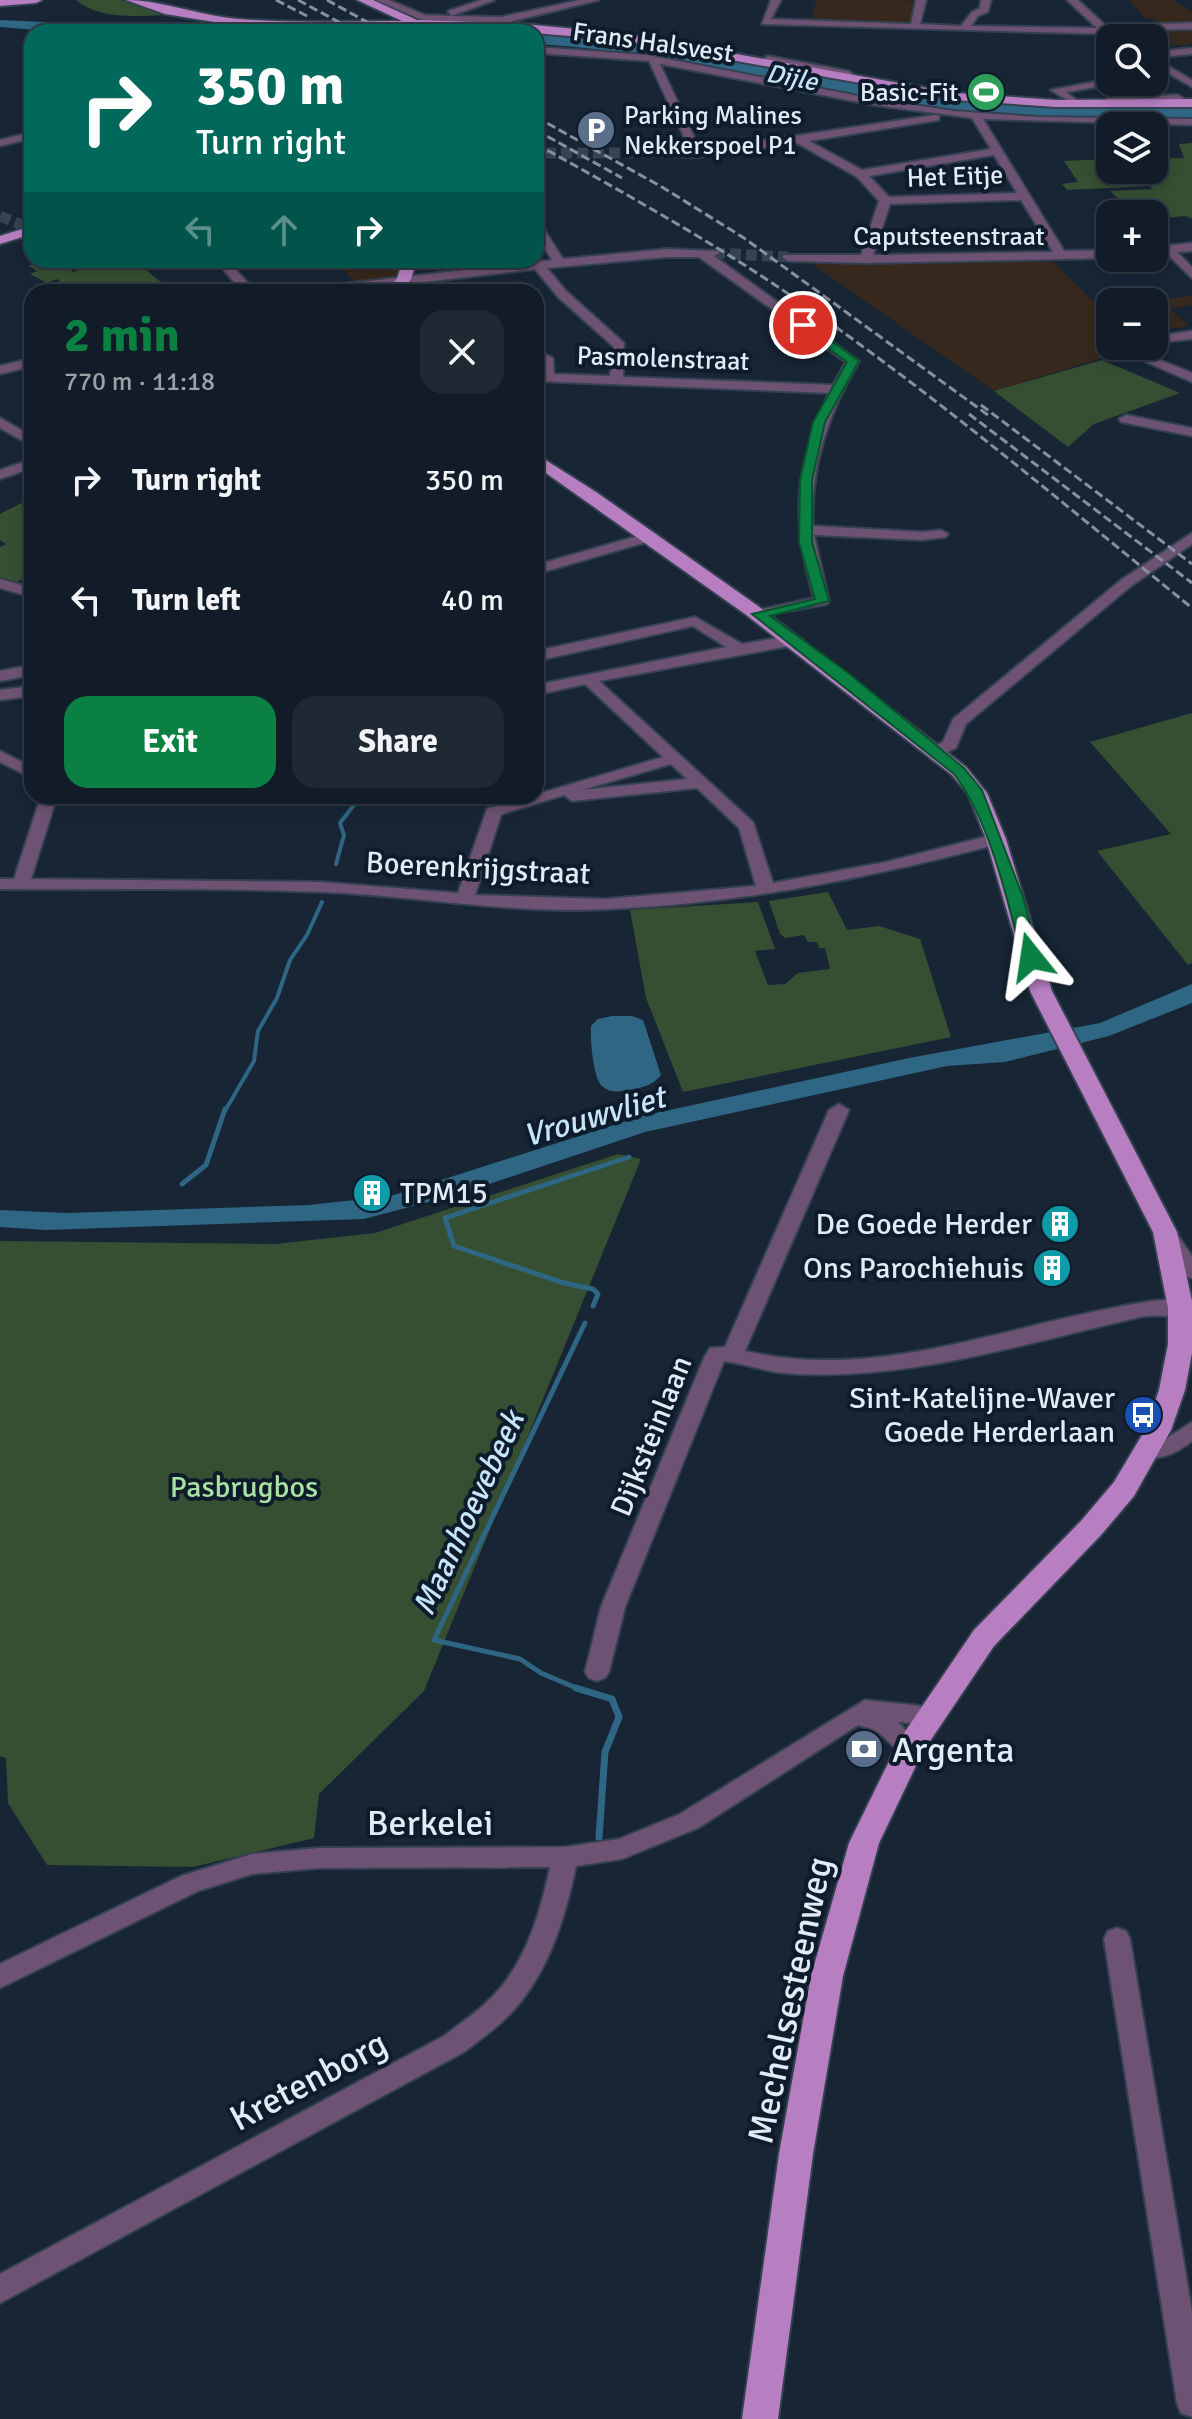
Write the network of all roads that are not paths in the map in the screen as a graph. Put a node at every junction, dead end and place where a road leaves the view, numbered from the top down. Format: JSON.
{"nodes":[{"id":1,"x":36,"y":0,"type":"edge"},
{"id":2,"x":132,"y":0,"type":"edge"},
{"id":3,"x":157,"y":0,"type":"edge"},
{"id":4,"x":363,"y":0,"type":"edge"},
{"id":5,"x":381,"y":0,"type":"edge"},
{"id":6,"x":490,"y":0,"type":"edge"},
{"id":7,"x":594,"y":0,"type":"edge"},
{"id":8,"x":776,"y":0,"type":"edge"},
{"id":9,"x":921,"y":0,"type":"edge"},
{"id":10,"x":986,"y":0,"type":"edge"},
{"id":11,"x":1072,"y":0,"type":"edge"},
{"id":12,"x":0,"y":3,"type":"edge"},
{"id":13,"x":451,"y":13,"type":"dead end"},
{"id":14,"x":483,"y":23,"type":"junction"},
{"id":15,"x":262,"y":24,"type":"edge"},
{"id":16,"x":392,"y":24,"type":"edge"},
{"id":17,"x":425,"y":24,"type":"edge"},
{"id":18,"x":426,"y":24,"type":"edge"},
{"id":19,"x":456,"y":24,"type":"edge"},
{"id":20,"x":456,"y":24,"type":"edge"},
{"id":21,"x":473,"y":24,"type":"edge"},
{"id":22,"x":495,"y":24,"type":"edge"},
{"id":23,"x":1099,"y":24,"type":"edge"},
{"id":24,"x":915,"y":26,"type":"junction"},
{"id":25,"x":1192,"y":26,"type":"edge"},
{"id":26,"x":1168,"y":27,"type":"edge"},
{"id":27,"x":544,"y":28,"type":"edge"},
{"id":28,"x":964,"y":28,"type":"junction"},
{"id":29,"x":1096,"y":30,"type":"edge"},
{"id":30,"x":766,"y":34,"type":"junction"},
{"id":31,"x":544,"y":51,"type":"edge"},
{"id":32,"x":1192,"y":51,"type":"edge"},
{"id":33,"x":1168,"y":54,"type":"edge"},
{"id":34,"x":653,"y":59,"type":"junction"},
{"id":35,"x":768,"y":61,"type":"junction"},
{"id":36,"x":1168,"y":71,"type":"edge"},
{"id":37,"x":1168,"y":74,"type":"edge"},
{"id":38,"x":1172,"y":74,"type":"junction"},
{"id":39,"x":1096,"y":84,"type":"edge"},
{"id":40,"x":1192,"y":84,"type":"edge"},
{"id":41,"x":1178,"y":98,"type":"dead end"},
{"id":42,"x":1073,"y":101,"type":"junction"},
{"id":43,"x":1192,"y":103,"type":"edge"},
{"id":44,"x":954,"y":114,"type":"junction"},
{"id":45,"x":976,"y":116,"type":"junction"},
{"id":46,"x":1192,"y":122,"type":"edge"},
{"id":47,"x":24,"y":137,"type":"edge"},
{"id":48,"x":798,"y":139,"type":"junction"},
{"id":49,"x":0,"y":143,"type":"edge"},
{"id":50,"x":997,"y":151,"type":"junction"},
{"id":51,"x":633,"y":153,"type":"tunnel mouth"},
{"id":52,"x":697,"y":154,"type":"junction"},
{"id":53,"x":859,"y":174,"type":"junction"},
{"id":54,"x":1026,"y":196,"type":"junction"},
{"id":55,"x":885,"y":201,"type":"junction"},
{"id":56,"x":24,"y":230,"type":"edge"},
{"id":57,"x":544,"y":238,"type":"edge"},
{"id":58,"x":0,"y":240,"type":"edge"},
{"id":59,"x":1192,"y":247,"type":"edge"},
{"id":60,"x":1169,"y":250,"type":"joint"},
{"id":61,"x":1096,"y":255,"type":"edge"},
{"id":62,"x":788,"y":257,"type":"tunnel mouth"},
{"id":63,"x":1062,"y":257,"type":"junction"},
{"id":64,"x":866,"y":259,"type":"junction"},
{"id":65,"x":560,"y":263,"type":"junction"},
{"id":66,"x":544,"y":264,"type":"edge"},
{"id":67,"x":228,"y":268,"type":"edge"},
{"id":68,"x":407,"y":268,"type":"edge"},
{"id":69,"x":509,"y":268,"type":"edge"},
{"id":70,"x":540,"y":268,"type":"edge"},
{"id":71,"x":1192,"y":274,"type":"edge"},
{"id":72,"x":404,"y":279,"type":"junction"},
{"id":73,"x":243,"y":284,"type":"edge"},
{"id":74,"x":367,"y":284,"type":"edge"},
{"id":75,"x":400,"y":284,"type":"edge"},
{"id":76,"x":1192,"y":335,"type":"edge"},
{"id":77,"x":1168,"y":338,"type":"edge"},
{"id":78,"x":1148,"y":360,"type":"edge"},
{"id":79,"x":24,"y":364,"type":"edge"},
{"id":80,"x":0,"y":370,"type":"edge"},
{"id":81,"x":544,"y":377,"type":"edge"},
{"id":82,"x":1192,"y":378,"type":"edge"},
{"id":83,"x":616,"y":380,"type":"junction"},
{"id":84,"x":835,"y":389,"type":"junction"},
{"id":85,"x":1126,"y":419,"type":"dead end"},
{"id":86,"x":0,"y":422,"type":"edge"},
{"id":87,"x":1192,"y":432,"type":"edge"},
{"id":88,"x":24,"y":437,"type":"edge"},
{"id":89,"x":544,"y":464,"type":"edge"},
{"id":90,"x":24,"y":466,"type":"edge"},
{"id":91,"x":0,"y":475,"type":"edge"},
{"id":92,"x":804,"y":530,"type":"junction"},
{"id":93,"x":941,"y":534,"type":"dead end"},
{"id":94,"x":652,"y":536,"type":"junction"},
{"id":95,"x":1192,"y":537,"type":"edge"},
{"id":96,"x":544,"y":568,"type":"edge"},
{"id":97,"x":0,"y":583,"type":"edge"},
{"id":98,"x":24,"y":590,"type":"edge"},
{"id":99,"x":759,"y":614,"type":"junction"},
{"id":100,"x":630,"y":634,"type":"junction"},
{"id":101,"x":795,"y":640,"type":"junction"},
{"id":102,"x":739,"y":649,"type":"junction"},
{"id":103,"x":544,"y":656,"type":"edge"},
{"id":104,"x":660,"y":663,"type":"junction"},
{"id":105,"x":544,"y":666,"type":"edge"},
{"id":106,"x":24,"y":672,"type":"edge"},
{"id":107,"x":0,"y":676,"type":"edge"},
{"id":108,"x":587,"y":678,"type":"junction"},
{"id":109,"x":561,"y":684,"type":"junction"},
{"id":110,"x":544,"y":688,"type":"edge"},
{"id":111,"x":24,"y":692,"type":"edge"},
{"id":112,"x":0,"y":695,"type":"edge"},
{"id":113,"x":935,"y":752,"type":"junction"},
{"id":114,"x":0,"y":756,"type":"edge"},
{"id":115,"x":672,"y":759,"type":"junction"},
{"id":116,"x":24,"y":769,"type":"edge"},
{"id":117,"x":701,"y":783,"type":"junction"},
{"id":118,"x":544,"y":795,"type":"edge"},
{"id":119,"x":544,"y":799,"type":"edge"},
{"id":120,"x":46,"y":804,"type":"edge"},
{"id":121,"x":515,"y":804,"type":"edge"},
{"id":122,"x":996,"y":839,"type":"junction"},
{"id":123,"x":0,"y":884,"type":"edge"},
{"id":124,"x":21,"y":884,"type":"junction"},
{"id":125,"x":766,"y":890,"type":"junction"},
{"id":126,"x":465,"y":899,"type":"junction"},
{"id":127,"x":839,"y":1110,"type":"dead end"},
{"id":128,"x":1165,"y":1232,"type":"junction"},
{"id":129,"x":1192,"y":1271,"type":"edge"},
{"id":130,"x":1181,"y":1308,"type":"junction"},
{"id":131,"x":732,"y":1355,"type":"junction"},
{"id":132,"x":1192,"y":1430,"type":"edge"},
{"id":133,"x":1148,"y":1451,"type":"junction"},
{"id":134,"x":597,"y":1672,"type":"dead end"},
{"id":135,"x":931,"y":1716,"type":"junction"},
{"id":136,"x":849,"y":1719,"type":"junction"},
{"id":137,"x":910,"y":1747,"type":"junction"},
{"id":138,"x":565,"y":1857,"type":"junction"},
{"id":139,"x":1117,"y":1939,"type":"dead end"},
{"id":140,"x":0,"y":1977,"type":"edge"},
{"id":141,"x":0,"y":2289,"type":"edge"},
{"id":142,"x":1192,"y":2403,"type":"edge"},
{"id":143,"x":760,"y":2419,"type":"edge"}],
"edges":[{"from":1,"to":12,"type":"main road"},
{"from":2,"to":15,"type":"main road"},
{"from":3,"to":16,"type":"main road"},
{"from":4,"to":17,"type":"main road"},
{"from":5,"to":18,"type":"street"},
{"from":6,"to":13,"type":"street"},
{"from":7,"to":14,"type":"street"},
{"from":8,"to":30,"type":"street"},
{"from":9,"to":24,"type":"street"},
{"from":10,"to":28,"type":"street"},
{"from":11,"to":23,"type":"street"},
{"from":14,"to":19,"type":"street"},
{"from":14,"to":20,"type":"street"},
{"from":14,"to":21,"type":"main road"},
{"from":14,"to":22,"type":"main road"},
{"from":24,"to":28,"type":"street"},
{"from":24,"to":30,"type":"street"},
{"from":25,"to":26,"type":"street"},
{"from":27,"to":35,"type":"main road"},
{"from":28,"to":29,"type":"street"},
{"from":30,"to":35,"type":"street"},
{"from":31,"to":34,"type":"street","name":"Frans Halsvest"},
{"from":32,"to":33,"type":"street"},
{"from":34,"to":44,"type":"street","name":"Frans Halsvest"},
{"from":34,"to":52,"type":"street"},
{"from":35,"to":42,"type":"street"},
{"from":35,"to":43,"type":"main road"},
{"from":36,"to":38,"type":"street"},
{"from":37,"to":38,"type":"street"},
{"from":38,"to":40,"type":"street"},
{"from":39,"to":42,"type":"street"},
{"from":41,"to":42,"type":"street"},
{"from":44,"to":45,"type":"street","name":"Frans Halsvest"},
{"from":44,"to":48,"type":"street"},
{"from":45,"to":46,"type":"street","name":"Frans Halsvest"},
{"from":45,"to":50,"type":"street"},
{"from":47,"to":49,"type":"street"},
{"from":48,"to":52,"type":"street"},
{"from":48,"to":53,"type":"street"},
{"from":50,"to":53,"type":"street"},
{"from":50,"to":54,"type":"street"},
{"from":51,"to":52,"type":"street"},
{"from":53,"to":55,"type":"street"},
{"from":54,"to":55,"type":"street","name":"Het Eitje"},
{"from":54,"to":63,"type":"street"},
{"from":55,"to":64,"type":"street"},
{"from":56,"to":58,"type":"main road"},
{"from":57,"to":65,"type":"street"},
{"from":59,"to":60,"type":"street"},
{"from":60,"to":71,"type":"street"},
{"from":61,"to":63,"type":"street","name":"Caputsteenstraat"},
{"from":62,"to":64,"type":"street","name":"Caputsteenstraat"},
{"from":63,"to":64,"type":"street","name":"Caputsteenstraat"},
{"from":65,"to":66,"type":"street"},
{"from":65,"to":84,"type":"street"},
{"from":67,"to":73,"type":"street"},
{"from":68,"to":72,"type":"main road"},
{"from":69,"to":72,"type":"street"},
{"from":70,"to":83,"type":"street"},
{"from":72,"to":74,"type":"street"},
{"from":72,"to":75,"type":"main road"},
{"from":76,"to":77,"type":"street"},
{"from":78,"to":82,"type":"street"},
{"from":79,"to":80,"type":"street"},
{"from":81,"to":83,"type":"street","name":"Pasmolenstraat"},
{"from":83,"to":84,"type":"street","name":"Pasmolenstraat"},
{"from":84,"to":92,"type":"street"},
{"from":85,"to":87,"type":"street"},
{"from":86,"to":88,"type":"street"},
{"from":89,"to":94,"type":"main road","name":"Mechelsesteenweg"},
{"from":90,"to":91,"type":"street"},
{"from":92,"to":93,"type":"street"},
{"from":92,"to":99,"type":"street"},
{"from":94,"to":96,"type":"street"},
{"from":94,"to":99,"type":"main road","name":"Mechelsesteenweg"},
{"from":95,"to":113,"type":"street"},
{"from":97,"to":98,"type":"street"},
{"from":99,"to":101,"type":"main road","name":"Mechelsesteenweg"},
{"from":100,"to":102,"type":"street"},
{"from":100,"to":103,"type":"street"},
{"from":100,"to":104,"type":"street"},
{"from":101,"to":102,"type":"street"},
{"from":101,"to":113,"type":"main road","name":"Mechelsesteenweg"},
{"from":102,"to":104,"type":"street"},
{"from":104,"to":108,"type":"street"},
{"from":105,"to":109,"type":"street"},
{"from":106,"to":107,"type":"street"},
{"from":108,"to":109,"type":"street"},
{"from":108,"to":115,"type":"street"},
{"from":109,"to":110,"type":"street"},
{"from":111,"to":112,"type":"street"},
{"from":113,"to":122,"type":"main road","name":"Mechelsesteenweg"},
{"from":114,"to":116,"type":"street"},
{"from":115,"to":117,"type":"street"},
{"from":115,"to":118,"type":"street"},
{"from":117,"to":119,"type":"street"},
{"from":117,"to":125,"type":"street"},
{"from":120,"to":124,"type":"street"},
{"from":121,"to":126,"type":"street"},
{"from":122,"to":125,"type":"street","name":"Boerenkrijgstraat"},
{"from":122,"to":128,"type":"main road","name":"Mechelsesteenweg"},
{"from":123,"to":124,"type":"street","name":"Boerenkrijgstraat"},
{"from":124,"to":126,"type":"street","name":"Boerenkrijgstraat"},
{"from":125,"to":126,"type":"street","name":"Boerenkrijgstraat"},
{"from":127,"to":131,"type":"street","name":"Dijksteinlaan"},
{"from":128,"to":129,"type":"street"},
{"from":128,"to":130,"type":"main road","name":"Mechelsesteenweg"},
{"from":130,"to":131,"type":"street"},
{"from":130,"to":133,"type":"main road","name":"Mechelsesteenweg"},
{"from":131,"to":134,"type":"street","name":"Dijksteinlaan"},
{"from":132,"to":133,"type":"street"},
{"from":133,"to":135,"type":"main road","name":"Mechelsesteenweg"},
{"from":135,"to":136,"type":"street","name":"Berkelei"},
{"from":135,"to":137,"type":"main road","name":"Mechelsesteenweg"},
{"from":136,"to":137,"type":"street"},
{"from":136,"to":138,"type":"street","name":"Berkelei"},
{"from":137,"to":143,"type":"main road","name":"Mechelsesteenweg"},
{"from":138,"to":140,"type":"street","name":"Berkelei"},
{"from":138,"to":141,"type":"street","name":"Kretenborg"},
{"from":139,"to":142,"type":"street"}]}
